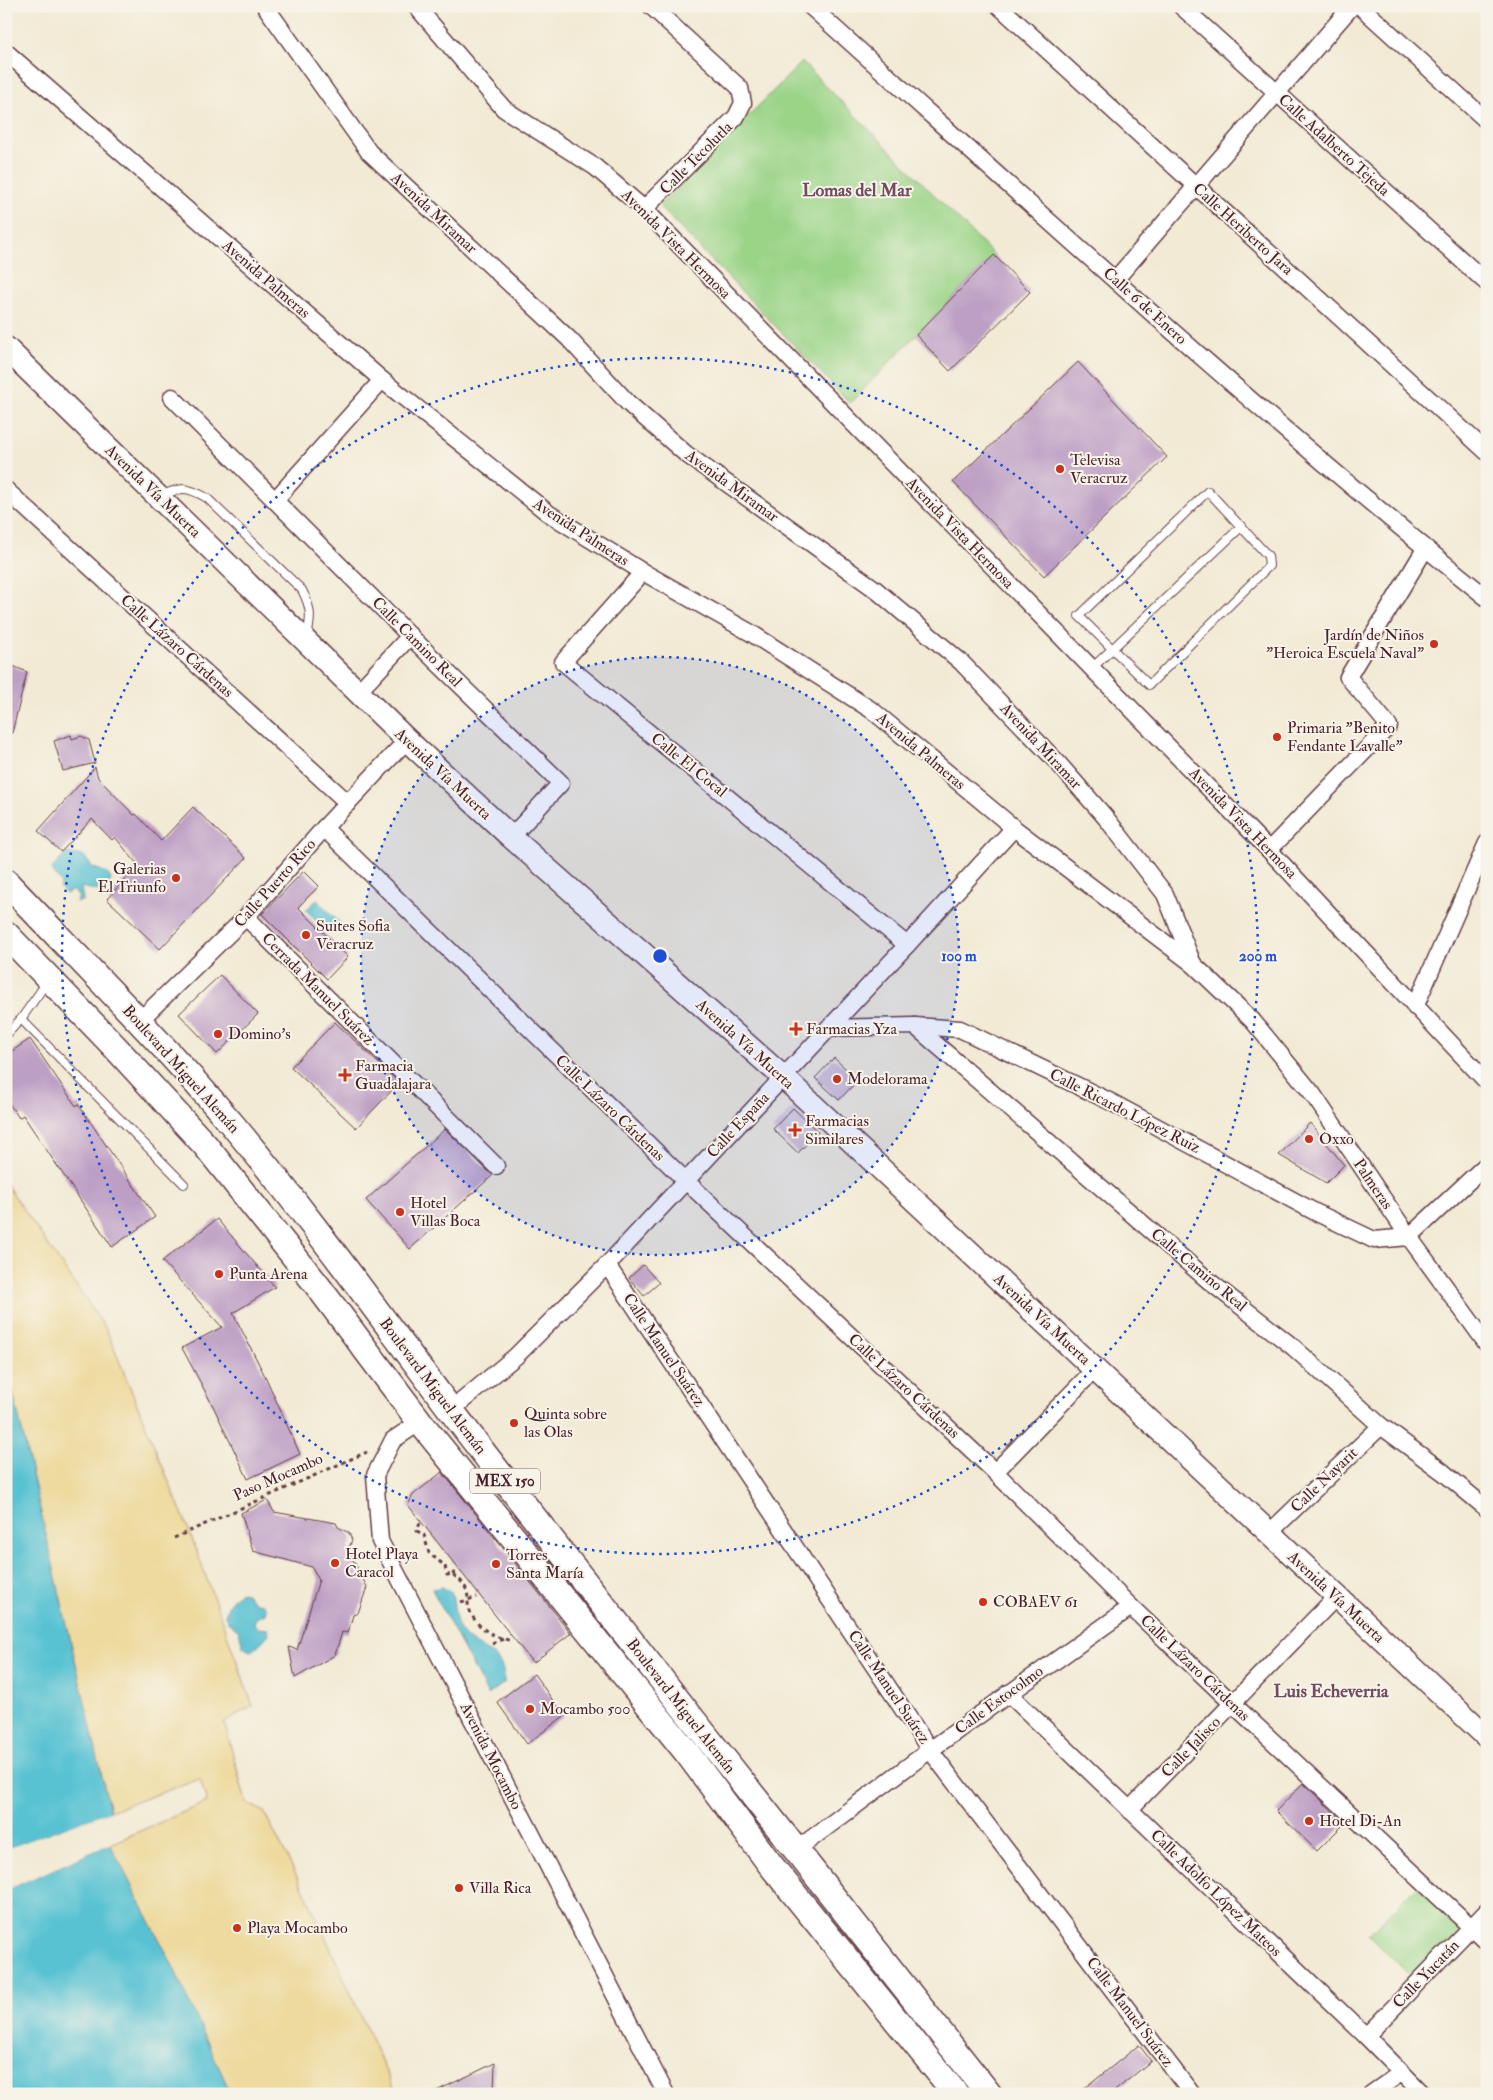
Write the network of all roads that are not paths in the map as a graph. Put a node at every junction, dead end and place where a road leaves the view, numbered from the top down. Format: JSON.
{"nodes":[{"id":1,"x":264,"y":6,"type":"edge"},
{"id":2,"x":416,"y":6,"type":"edge"},
{"id":3,"x":650,"y":6,"type":"edge"},
{"id":4,"x":810,"y":6,"type":"edge"},
{"id":5,"x":999,"y":6,"type":"edge"},
{"id":6,"x":1181,"y":6,"type":"edge"},
{"id":7,"x":1352,"y":6,"type":"edge"},
{"id":8,"x":1360,"y":6,"type":"edge"},
{"id":9,"x":6,"y":52,"type":"edge"},
{"id":10,"x":1277,"y":93,"type":"junction"},
{"id":11,"x":1487,"y":121,"type":"edge"},
{"id":12,"x":1196,"y":186,"type":"junction"},
{"id":13,"x":644,"y":209,"type":"junction"},
{"id":14,"x":1115,"y":280,"type":"junction"},
{"id":15,"x":1487,"y":283,"type":"edge"},
{"id":16,"x":6,"y":348,"type":"edge"},
{"id":17,"x":382,"y":380,"type":"junction"},
{"id":18,"x":172,"y":397,"type":"dead end"},
{"id":19,"x":1487,"y":452,"type":"edge"},
{"id":20,"x":6,"y":490,"type":"edge"},
{"id":21,"x":158,"y":497,"type":"junction"},
{"id":22,"x":275,"y":500,"type":"junction"},
{"id":23,"x":1242,"y":526,"type":"junction"},
{"id":24,"x":1425,"y":549,"type":"junction"},
{"id":25,"x":643,"y":572,"type":"junction"},
{"id":26,"x":1487,"y":598,"type":"edge"},
{"id":27,"x":410,"y":636,"type":"junction"},
{"id":28,"x":306,"y":641,"type":"junction"},
{"id":29,"x":1111,"y":650,"type":"junction"},
{"id":30,"x":1092,"y":668,"type":"junction"},
{"id":31,"x":358,"y":692,"type":"junction"},
{"id":32,"x":407,"y":740,"type":"junction"},
{"id":33,"x":348,"y":803,"type":"junction"},
{"id":34,"x":324,"y":828,"type":"junction"},
{"id":35,"x":1014,"y":828,"type":"junction"},
{"id":36,"x":511,"y":837,"type":"junction"},
{"id":37,"x":1487,"y":843,"type":"edge"},
{"id":38,"x":1269,"y":850,"type":"junction"},
{"id":39,"x":6,"y":882,"type":"edge"},
{"id":40,"x":246,"y":918,"type":"junction"},
{"id":41,"x":6,"y":934,"type":"edge"},
{"id":42,"x":907,"y":945,"type":"junction"},
{"id":43,"x":1193,"y":964,"type":"junction"},
{"id":44,"x":50,"y":979,"type":"junction"},
{"id":45,"x":1415,"y":1007,"type":"junction"},
{"id":46,"x":21,"y":1019,"type":"junction"},
{"id":47,"x":139,"y":1021,"type":"junction"},
{"id":48,"x":915,"y":1026,"type":"junction"},
{"id":49,"x":828,"y":1028,"type":"junction"},
{"id":50,"x":6,"y":1035,"type":"edge"},
{"id":51,"x":783,"y":1077,"type":"junction"},
{"id":52,"x":1486,"y":1080,"type":"edge"},
{"id":53,"x":1487,"y":1164,"type":"edge"},
{"id":54,"x":496,"y":1166,"type":"dead end"},
{"id":55,"x":686,"y":1181,"type":"junction"},
{"id":56,"x":184,"y":1184,"type":"dead end"},
{"id":57,"x":1409,"y":1237,"type":"junction"},
{"id":58,"x":607,"y":1264,"type":"junction"},
{"id":59,"x":1487,"y":1344,"type":"edge"},
{"id":60,"x":1095,"y":1369,"type":"junction"},
{"id":61,"x":450,"y":1411,"type":"junction"},
{"id":62,"x":420,"y":1422,"type":"junction"},
{"id":63,"x":1381,"y":1426,"type":"junction"},
{"id":64,"x":995,"y":1472,"type":"junction"},
{"id":65,"x":1487,"y":1509,"type":"edge"},
{"id":66,"x":1268,"y":1534,"type":"junction"},
{"id":67,"x":1336,"y":1597,"type":"junction"},
{"id":68,"x":1131,"y":1607,"type":"junction"},
{"id":69,"x":1008,"y":1693,"type":"junction"},
{"id":70,"x":1233,"y":1704,"type":"junction"},
{"id":71,"x":1487,"y":1737,"type":"edge"},
{"id":72,"x":930,"y":1750,"type":"junction"},
{"id":73,"x":1129,"y":1810,"type":"junction"},
{"id":74,"x":796,"y":1850,"type":"junction"},
{"id":75,"x":1487,"y":1911,"type":"edge"},
{"id":76,"x":1471,"y":1927,"type":"junction"},
{"id":77,"x":1487,"y":1942,"type":"edge"},
{"id":78,"x":1366,"y":2036,"type":"junction"},
{"id":79,"x":1402,"y":2073,"type":"junction"},
{"id":80,"x":666,"y":2094,"type":"edge"},
{"id":81,"x":956,"y":2094,"type":"edge"},
{"id":82,"x":989,"y":2094,"type":"edge"},
{"id":83,"x":1192,"y":2094,"type":"edge"},
{"id":84,"x":1371,"y":2094,"type":"edge"},
{"id":85,"x":1423,"y":2094,"type":"edge"}],
"edges":[{"from":1,"to":43,"type":"street","name":"Avenida Miramar"},
{"from":2,"to":13,"type":"street","name":"Avenida Vista Hermosa"},
{"from":3,"to":13,"type":"street","name":"Calle Tecolutla"},
{"from":4,"to":14,"type":"street","name":"Calle 6 de Enero"},
{"from":5,"to":12,"type":"street","name":"Calle Heriberto Jara"},
{"from":6,"to":10,"type":"street","name":"Calle Adalberto Tejeda"},
{"from":7,"to":10,"type":"street"},
{"from":8,"to":11,"type":"street"},
{"from":9,"to":17,"type":"street","name":"Avenida Palmeras"},
{"from":10,"to":12,"type":"street"},
{"from":10,"to":15,"type":"street","name":"Calle Adalberto Tejeda"},
{"from":12,"to":14,"type":"street"},
{"from":12,"to":19,"type":"street","name":"Calle Heriberto Jara"},
{"from":13,"to":30,"type":"street","name":"Avenida Vista Hermosa"},
{"from":14,"to":24,"type":"street","name":"Calle 6 de Enero"},
{"from":16,"to":21,"type":"street","name":"Avenida Vía Muerta"},
{"from":17,"to":22,"type":"street"},
{"from":17,"to":25,"type":"street","name":"Avenida Palmeras"},
{"from":18,"to":22,"type":"street","name":"Calle Camino Real"},
{"from":20,"to":33,"type":"street","name":"Calle Lázaro Cárdenas"},
{"from":21,"to":28,"type":"street","name":"Avenida Vía Muerta"},
{"from":21,"to":28,"type":"lane"},
{"from":22,"to":27,"type":"street","name":"Calle Camino Real"},
{"from":23,"to":29,"type":"lane"},
{"from":23,"to":29,"type":"lane"},
{"from":23,"to":29,"type":"lane"},
{"from":24,"to":26,"type":"street","name":"Calle 6 de Enero"},
{"from":24,"to":38,"type":"street"},
{"from":25,"to":35,"type":"street","name":"Avenida Palmeras"},
{"from":25,"to":42,"type":"street","name":"Calle El Cocal"},
{"from":27,"to":31,"type":"street"},
{"from":27,"to":36,"type":"street","name":"Calle Camino Real"},
{"from":28,"to":31,"type":"street","name":"Avenida Vía Muerta"},
{"from":29,"to":30,"type":"lane"},
{"from":30,"to":38,"type":"street","name":"Avenida Vista Hermosa"},
{"from":31,"to":32,"type":"street","name":"Avenida Vía Muerta"},
{"from":32,"to":33,"type":"street","name":"Calle Puerto Rico"},
{"from":32,"to":36,"type":"street","name":"Avenida Vía Muerta"},
{"from":33,"to":34,"type":"street","name":"Calle Puerto Rico"},
{"from":34,"to":40,"type":"street","name":"Calle Puerto Rico"},
{"from":34,"to":55,"type":"street","name":"Calle Lázaro Cárdenas"},
{"from":35,"to":42,"type":"street","name":"Calle España"},
{"from":35,"to":43,"type":"street","name":"Avenida Palmeras"},
{"from":36,"to":51,"type":"street","name":"Avenida Vía Muerta"},
{"from":37,"to":45,"type":"street"},
{"from":38,"to":45,"type":"street","name":"Avenida Vista Hermosa"},
{"from":39,"to":47,"type":"main road","name":"Boulevard Miguel Alemán","number":"MEX 150"},
{"from":40,"to":47,"type":"street","name":"Calle Puerto Rico"},
{"from":40,"to":54,"type":"street","name":"Cerrada Manuel Suárez"},
{"from":41,"to":44,"type":"main road","name":"Boulevard Miguel Alemán","number":"MEX 150"},
{"from":42,"to":49,"type":"street","name":"Calle España"},
{"from":43,"to":57,"type":"street","name":"Palmeras"},
{"from":44,"to":46,"type":"lane"},
{"from":44,"to":62,"type":"main road","name":"Boulevard Miguel Alemán","number":"MEX 150"},
{"from":45,"to":52,"type":"street","name":"Avenida Vista Hermosa"},
{"from":46,"to":50,"type":"lane"},
{"from":46,"to":56,"type":"lane"},
{"from":47,"to":61,"type":"main road","name":"Boulevard Miguel Alemán","number":"MEX 150"},
{"from":48,"to":49,"type":"street","name":"Calle Ricardo López Ruiz"},
{"from":48,"to":57,"type":"street","name":"Calle Ricardo López Ruiz"},
{"from":48,"to":63,"type":"street","name":"Calle Camino Real"},
{"from":49,"to":51,"type":"street","name":"Calle España"},
{"from":51,"to":55,"type":"street","name":"Calle España"},
{"from":51,"to":60,"type":"street","name":"Avenida Vía Muerta"},
{"from":53,"to":57,"type":"street"},
{"from":55,"to":58,"type":"street","name":"Calle España"},
{"from":55,"to":64,"type":"street","name":"Calle Lázaro Cárdenas"},
{"from":57,"to":59,"type":"street","name":"Palmeras"},
{"from":58,"to":61,"type":"street","name":"Calle España"},
{"from":58,"to":72,"type":"street","name":"Calle Manuel Suárez"},
{"from":60,"to":64,"type":"street"},
{"from":60,"to":66,"type":"street","name":"Avenida Vía Muerta"},
{"from":61,"to":74,"type":"main road","name":"Boulevard Miguel Alemán","number":"MEX 150"},
{"from":62,"to":80,"type":"street","name":"Avenida Mocambo"},
{"from":62,"to":81,"type":"main road","name":"Boulevard Miguel Alemán","number":"MEX 150"},
{"from":63,"to":65,"type":"street","name":"Calle Camino Real"},
{"from":63,"to":66,"type":"street","name":"Calle Nayarit"},
{"from":64,"to":68,"type":"street","name":"Calle Lázaro Cárdenas"},
{"from":66,"to":67,"type":"street","name":"Avenida Vía Muerta"},
{"from":67,"to":70,"type":"street","name":"Calle Jalisco"},
{"from":67,"to":71,"type":"street","name":"Avenida Vía Muerta"},
{"from":68,"to":69,"type":"street","name":"Calle Estocolmo"},
{"from":68,"to":70,"type":"street","name":"Calle Lázaro Cárdenas"},
{"from":69,"to":72,"type":"street","name":"Calle Estocolmo"},
{"from":69,"to":73,"type":"street","name":"Calle Adolfo López Mateos"},
{"from":70,"to":73,"type":"street","name":"Calle Jalisco"},
{"from":70,"to":76,"type":"street","name":"Calle Lázaro Cárdenas"},
{"from":72,"to":74,"type":"street","name":"Calle Estocolmo"},
{"from":72,"to":83,"type":"street","name":"Calle Manuel Suárez"},
{"from":73,"to":78,"type":"street","name":"Calle Adolfo López Mateos"},
{"from":74,"to":82,"type":"main road","name":"Boulevard Miguel Alemán","number":"MEX 150"},
{"from":75,"to":76,"type":"street","name":"Calle Yucatán"},
{"from":76,"to":77,"type":"street","name":"Calle Lázaro Cárdenas"},
{"from":76,"to":78,"type":"street","name":"Calle Yucatán"},
{"from":78,"to":79,"type":"street","name":"Calle Adolfo López Mateos"},
{"from":79,"to":84,"type":"street"},
{"from":79,"to":85,"type":"street","name":"Calle Adolfo López Mateos"}]}
